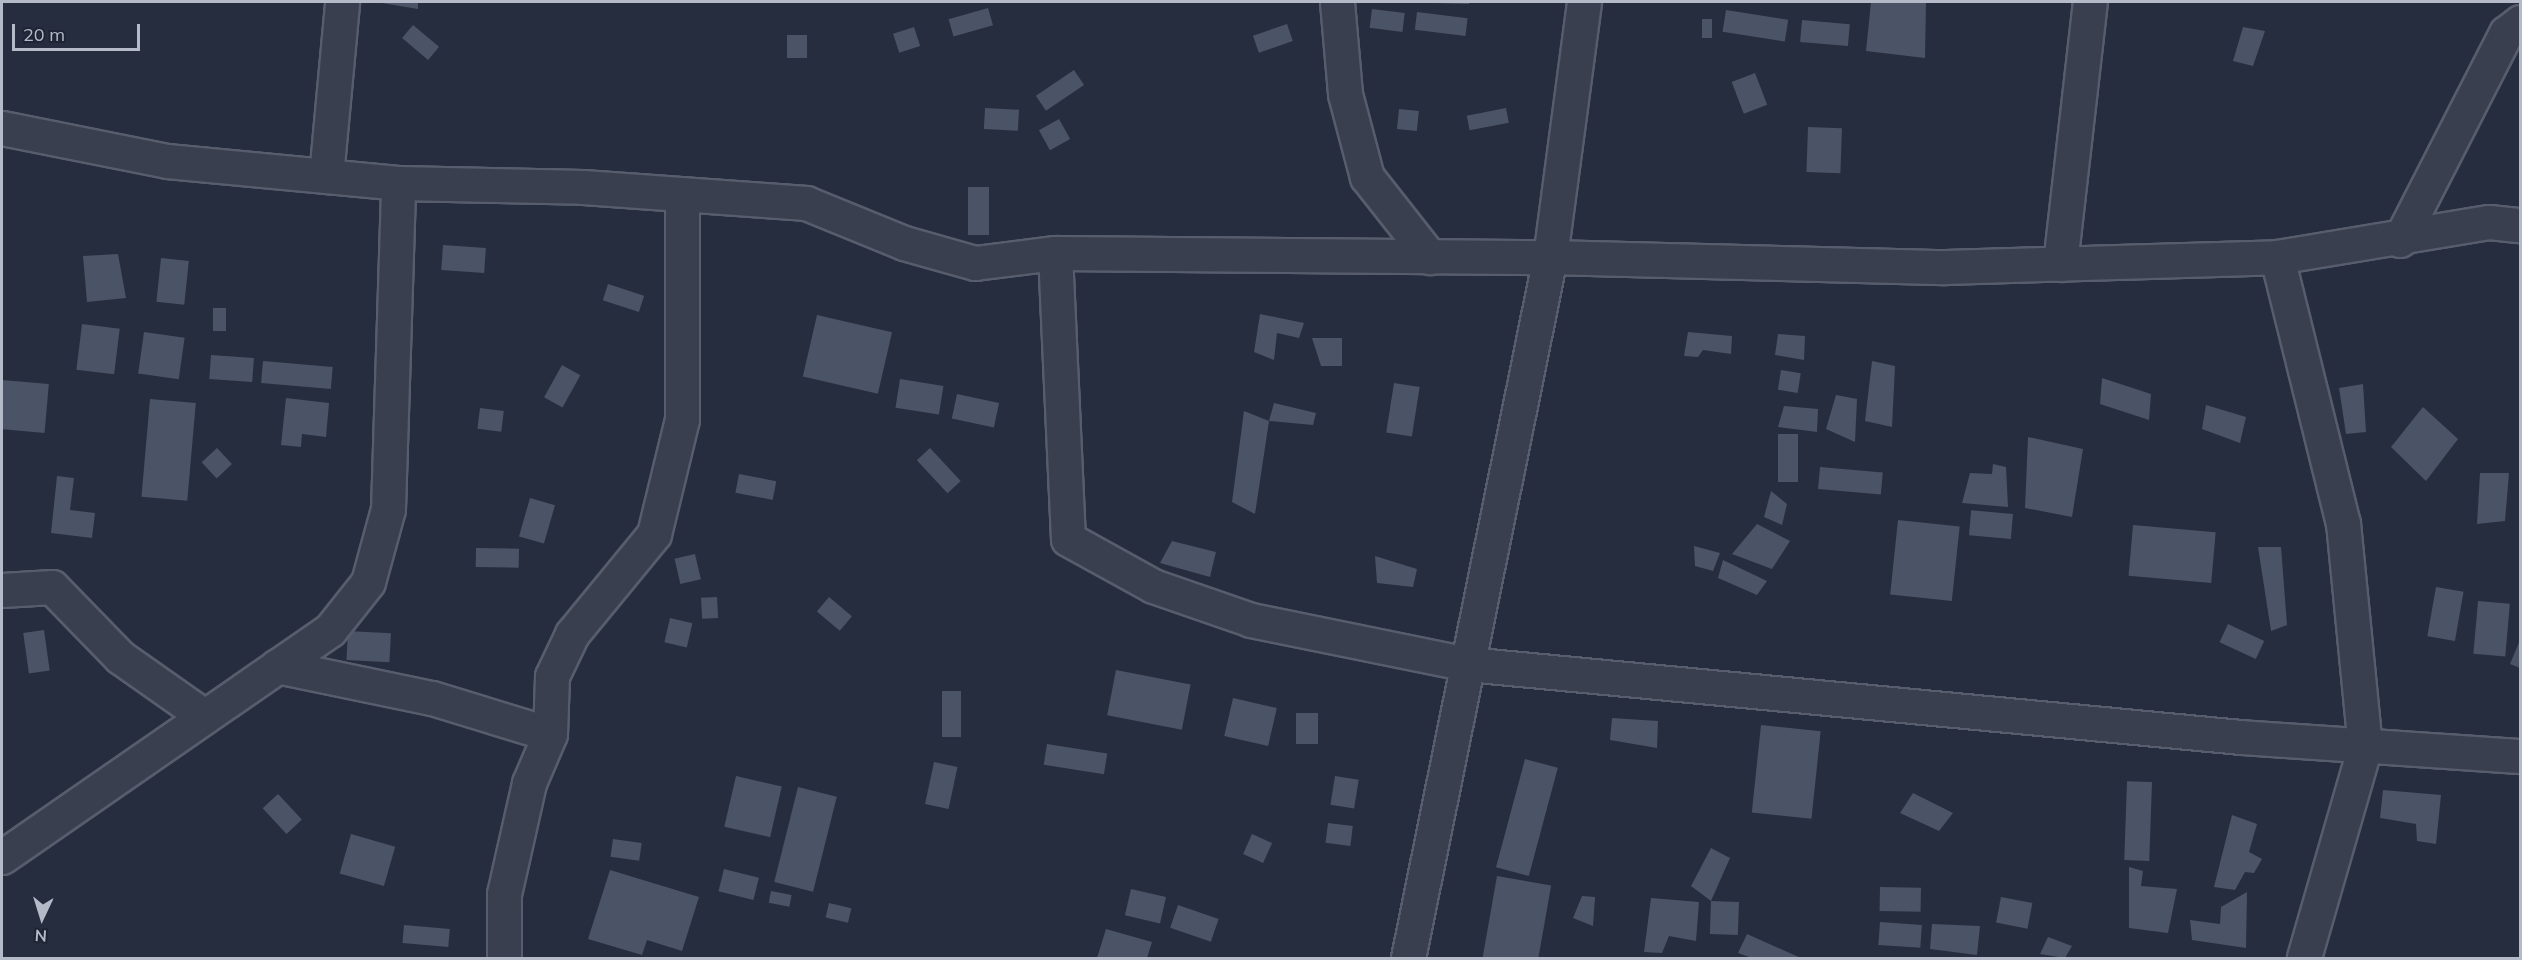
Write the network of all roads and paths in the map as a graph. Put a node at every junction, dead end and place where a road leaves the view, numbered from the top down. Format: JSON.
{"nodes":[{"id":1,"x":342,"y":2,"type":"edge"},
{"id":2,"x":1337,"y":2,"type":"edge"},
{"id":3,"x":1584,"y":2,"type":"edge"},
{"id":4,"x":2090,"y":2,"type":"edge"},
{"id":5,"x":2520,"y":22,"type":"edge"},
{"id":6,"x":2,"y":128,"type":"edge"},
{"id":7,"x":326,"y":176,"type":"junction"},
{"id":8,"x":399,"y":183,"type":"junction"},
{"id":9,"x":682,"y":194,"type":"junction"},
{"id":10,"x":2520,"y":225,"type":"edge"},
{"id":11,"x":2400,"y":240,"type":"junction"},
{"id":12,"x":1055,"y":253,"type":"junction"},
{"id":13,"x":1430,"y":257,"type":"junction"},
{"id":14,"x":1550,"y":257,"type":"junction"},
{"id":15,"x":2277,"y":257,"type":"junction"},
{"id":16,"x":2060,"y":264,"type":"junction"},
{"id":17,"x":2,"y":590,"type":"edge"},
{"id":18,"x":1467,"y":664,"type":"junction"},
{"id":19,"x":277,"y":666,"type":"junction"},
{"id":20,"x":204,"y":716,"type":"junction"},
{"id":21,"x":550,"y":734,"type":"junction"},
{"id":22,"x":2365,"y":746,"type":"junction"},
{"id":23,"x":2520,"y":756,"type":"edge"},
{"id":24,"x":2,"y":857,"type":"edge"},
{"id":25,"x":504,"y":958,"type":"edge"},
{"id":26,"x":1408,"y":958,"type":"edge"},
{"id":27,"x":2304,"y":958,"type":"edge"}],
"edges":[{"from":1,"to":7,"type":"street"},
{"from":2,"to":13,"type":"street"},
{"from":3,"to":14,"type":"street"},
{"from":4,"to":16,"type":"street"},
{"from":5,"to":11,"type":"street"},
{"from":6,"to":7,"type":"street"},
{"from":7,"to":8,"type":"street"},
{"from":8,"to":9,"type":"street"},
{"from":8,"to":19,"type":"street"},
{"from":9,"to":12,"type":"street"},
{"from":9,"to":21,"type":"street"},
{"from":10,"to":11,"type":"street"},
{"from":11,"to":15,"type":"street"},
{"from":12,"to":13,"type":"street"},
{"from":12,"to":18,"type":"street"},
{"from":13,"to":14,"type":"street"},
{"from":14,"to":16,"type":"street"},
{"from":14,"to":18,"type":"street"},
{"from":15,"to":16,"type":"street"},
{"from":15,"to":22,"type":"street"},
{"from":17,"to":20,"type":"street"},
{"from":18,"to":22,"type":"street"},
{"from":18,"to":26,"type":"street"},
{"from":19,"to":20,"type":"street"},
{"from":19,"to":21,"type":"street"},
{"from":20,"to":24,"type":"street"},
{"from":21,"to":25,"type":"street"},
{"from":22,"to":23,"type":"street"},
{"from":22,"to":27,"type":"street"}]}
